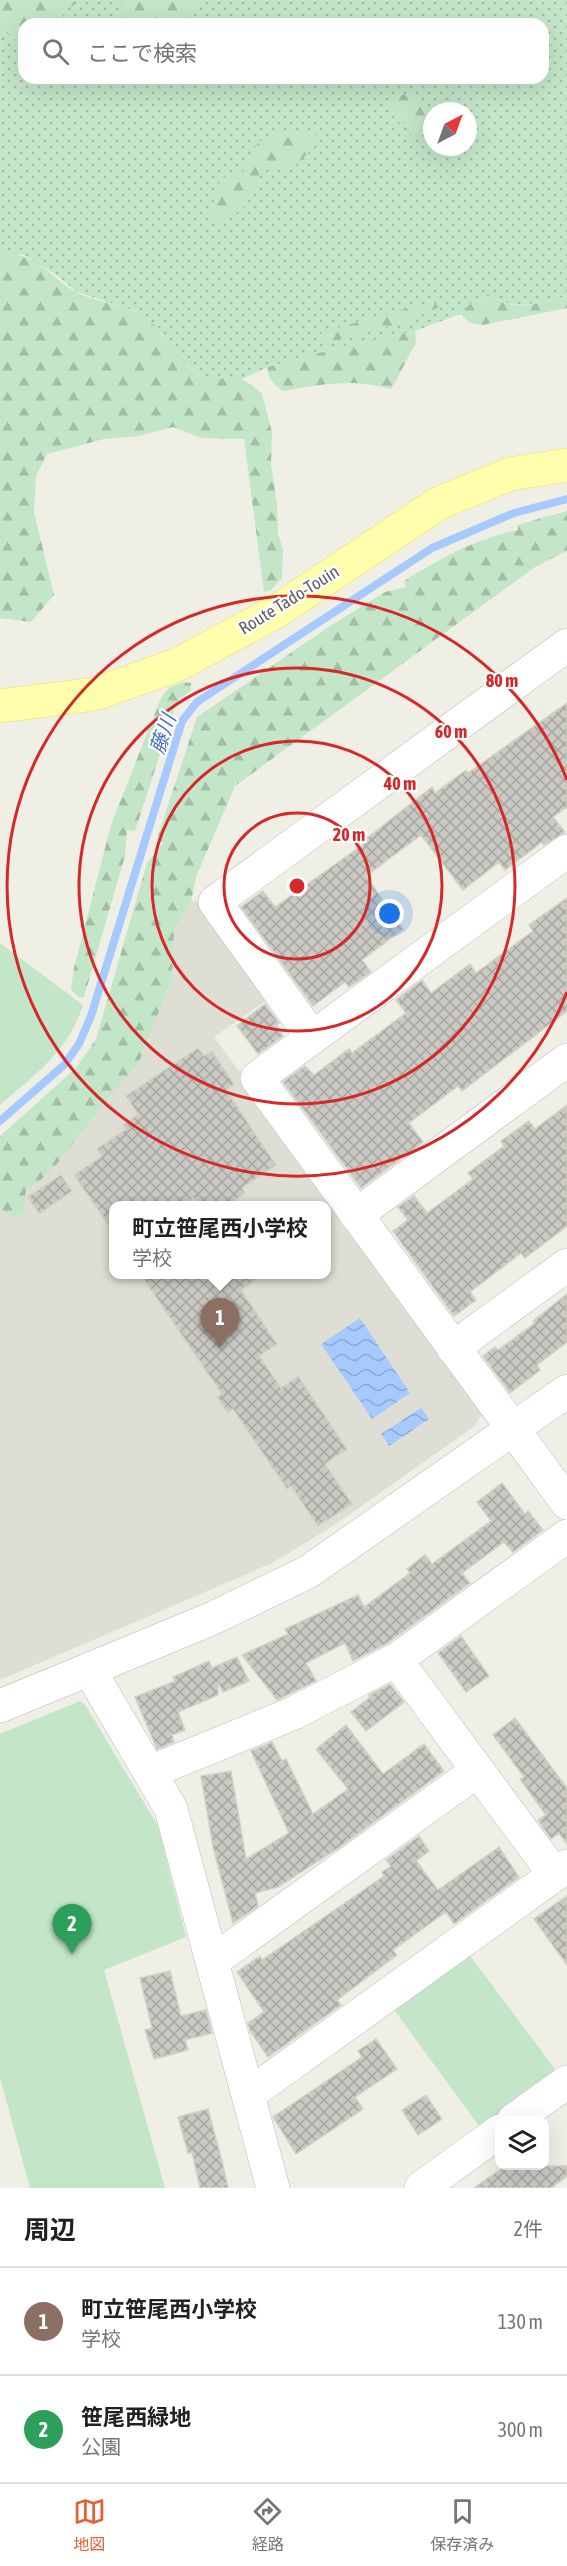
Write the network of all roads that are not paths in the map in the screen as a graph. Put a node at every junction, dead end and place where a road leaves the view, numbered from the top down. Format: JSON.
{"nodes":[{"id":1,"x":567,"y":465,"type":"edge"},
{"id":2,"x":567,"y":645,"type":"edge"},
{"id":3,"x":0,"y":706,"type":"edge"},
{"id":4,"x":567,"y":851,"type":"edge"},
{"id":5,"x":312,"y":1036,"type":"junction"},
{"id":6,"x":567,"y":1060,"type":"edge"},
{"id":7,"x":356,"y":1215,"type":"junction"},
{"id":8,"x":567,"y":1265,"type":"edge"},
{"id":9,"x":453,"y":1348,"type":"junction"},
{"id":10,"x":567,"y":1391,"type":"edge"},
{"id":11,"x":513,"y":1431,"type":"junction"},
{"id":12,"x":567,"y":1503,"type":"edge"},
{"id":13,"x":567,"y":1536,"type":"edge"},
{"id":14,"x":396,"y":1660,"type":"junction"},
{"id":15,"x":89,"y":1669,"type":"junction"},
{"id":16,"x":0,"y":1706,"type":"edge"},
{"id":17,"x":477,"y":1771,"type":"junction"},
{"id":18,"x":150,"y":1772,"type":"junction"},
{"id":19,"x":561,"y":1871,"type":"edge"},
{"id":20,"x":213,"y":1961,"type":"junction"},
{"id":21,"x":567,"y":2082,"type":"edge"},
{"id":22,"x":248,"y":2095,"type":"junction"},
{"id":23,"x":521,"y":2116,"type":"edge"},
{"id":24,"x":495,"y":2135,"type":"edge"},
{"id":25,"x":273,"y":2188,"type":"edge"},
{"id":26,"x":421,"y":2188,"type":"edge"}],
"edges":[{"from":1,"to":3,"type":"main road","name":"Route Tado-Touin"},
{"from":2,"to":5,"type":"street"},
{"from":4,"to":5,"type":"street"},
{"from":5,"to":7,"type":"street"},
{"from":6,"to":7,"type":"street"},
{"from":7,"to":9,"type":"street"},
{"from":8,"to":9,"type":"street"},
{"from":9,"to":11,"type":"street"},
{"from":10,"to":11,"type":"street"},
{"from":11,"to":12,"type":"street"},
{"from":11,"to":15,"type":"street"},
{"from":13,"to":14,"type":"street"},
{"from":14,"to":17,"type":"street"},
{"from":14,"to":18,"type":"street"},
{"from":15,"to":16,"type":"street"},
{"from":15,"to":18,"type":"street"},
{"from":17,"to":19,"type":"street"},
{"from":17,"to":20,"type":"street"},
{"from":18,"to":20,"type":"street"},
{"from":19,"to":22,"type":"street"},
{"from":20,"to":22,"type":"street"},
{"from":21,"to":23,"type":"street"},
{"from":22,"to":25,"type":"street"},
{"from":24,"to":26,"type":"street"}]}
